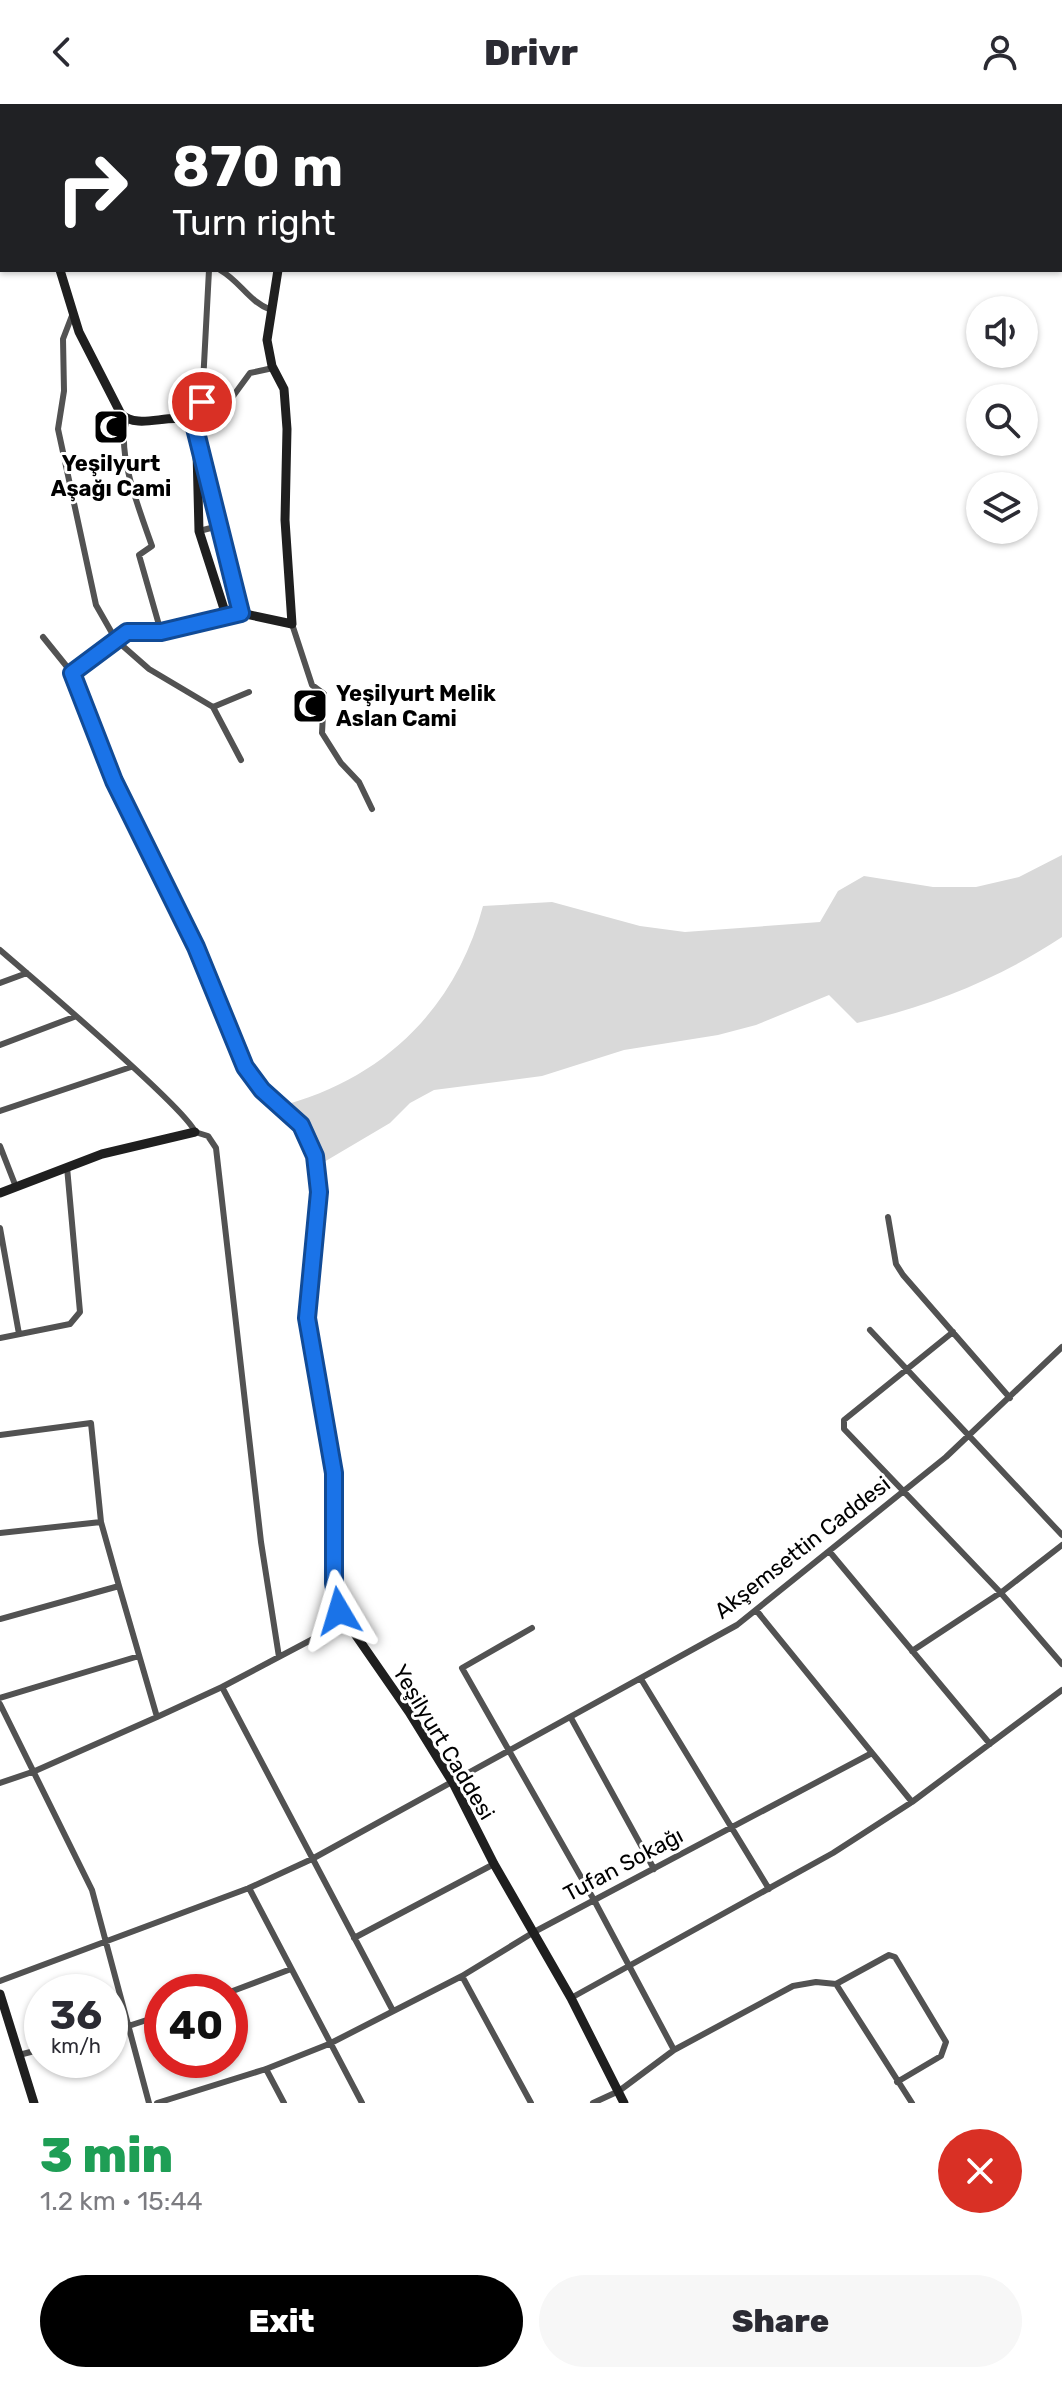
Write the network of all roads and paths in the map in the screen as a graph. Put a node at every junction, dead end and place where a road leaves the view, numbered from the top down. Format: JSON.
{"nodes":[{"id":1,"x":61,"y":272,"type":"edge"},
{"id":2,"x":209,"y":272,"type":"edge"},
{"id":3,"x":223,"y":272,"type":"edge"},
{"id":4,"x":278,"y":272,"type":"edge"},
{"id":5,"x":271,"y":310,"type":"junction"},
{"id":6,"x":74,"y":311,"type":"junction"},
{"id":7,"x":273,"y":368,"type":"junction"},
{"id":8,"x":202,"y":402,"type":"junction"},
{"id":9,"x":127,"y":420,"type":"junction"},
{"id":10,"x":195,"y":429,"type":"junction"},
{"id":11,"x":210,"y":489,"type":"junction"},
{"id":12,"x":197,"y":492,"type":"junction"},
{"id":13,"x":219,"y":526,"type":"junction"},
{"id":14,"x":199,"y":531,"type":"junction"},
{"id":15,"x":241,"y":613,"type":"junction"},
{"id":16,"x":226,"y":615,"type":"junction"},
{"id":17,"x":292,"y":624,"type":"junction"},
{"id":18,"x":161,"y":632,"type":"junction"},
{"id":19,"x":43,"y":637,"type":"dead end"},
{"id":20,"x":116,"y":640,"type":"junction"},
{"id":21,"x":72,"y":673,"type":"junction"},
{"id":22,"x":249,"y":692,"type":"dead end"},
{"id":23,"x":213,"y":707,"type":"junction"},
{"id":24,"x":241,"y":760,"type":"dead end"},
{"id":25,"x":372,"y":809,"type":"dead end"},
{"id":26,"x":0,"y":950,"type":"edge"},
{"id":27,"x":27,"y":973,"type":"junction"},
{"id":28,"x":0,"y":983,"type":"edge"},
{"id":29,"x":74,"y":1017,"type":"junction"},
{"id":30,"x":0,"y":1045,"type":"edge"},
{"id":31,"x":131,"y":1067,"type":"junction"},
{"id":32,"x":0,"y":1111,"type":"edge"},
{"id":33,"x":195,"y":1132,"type":"junction"},
{"id":34,"x":0,"y":1146,"type":"edge"},
{"id":35,"x":67,"y":1167,"type":"junction"},
{"id":36,"x":16,"y":1187,"type":"junction"},
{"id":37,"x":0,"y":1193,"type":"edge"},
{"id":38,"x":888,"y":1217,"type":"dead end"},
{"id":39,"x":0,"y":1228,"type":"edge"},
{"id":40,"x":870,"y":1330,"type":"dead end"},
{"id":41,"x":953,"y":1332,"type":"junction"},
{"id":42,"x":19,"y":1334,"type":"junction"},
{"id":43,"x":0,"y":1338,"type":"edge"},
{"id":44,"x":1062,"y":1347,"type":"edge"},
{"id":45,"x":907,"y":1369,"type":"junction"},
{"id":46,"x":1010,"y":1398,"type":"junction"},
{"id":47,"x":0,"y":1435,"type":"edge"},
{"id":48,"x":968,"y":1436,"type":"junction"},
{"id":49,"x":902,"y":1492,"type":"junction"},
{"id":50,"x":101,"y":1522,"type":"junction"},
{"id":51,"x":0,"y":1533,"type":"edge"},
{"id":52,"x":1062,"y":1535,"type":"edge"},
{"id":53,"x":1062,"y":1545,"type":"edge"},
{"id":54,"x":829,"y":1551,"type":"junction"},
{"id":55,"x":119,"y":1586,"type":"junction"},
{"id":56,"x":1000,"y":1592,"type":"junction"},
{"id":57,"x":756,"y":1610,"type":"junction"},
{"id":58,"x":0,"y":1619,"type":"edge"},
{"id":59,"x":345,"y":1622,"type":"junction"},
{"id":60,"x":532,"y":1628,"type":"dead end"},
{"id":61,"x":912,"y":1651,"type":"junction"},
{"id":62,"x":139,"y":1656,"type":"junction"},
{"id":63,"x":279,"y":1657,"type":"junction"},
{"id":64,"x":1062,"y":1664,"type":"edge"},
{"id":65,"x":641,"y":1679,"type":"junction"},
{"id":66,"x":222,"y":1687,"type":"junction"},
{"id":67,"x":1062,"y":1690,"type":"edge"},
{"id":68,"x":0,"y":1698,"type":"edge"},
{"id":69,"x":0,"y":1704,"type":"edge"},
{"id":70,"x":157,"y":1717,"type":"junction"},
{"id":71,"x":571,"y":1718,"type":"junction"},
{"id":72,"x":990,"y":1744,"type":"junction"},
{"id":73,"x":510,"y":1751,"type":"junction"},
{"id":74,"x":872,"y":1753,"type":"junction"},
{"id":75,"x":35,"y":1771,"type":"junction"},
{"id":76,"x":0,"y":1783,"type":"edge"},
{"id":77,"x":453,"y":1783,"type":"junction"},
{"id":78,"x":912,"y":1802,"type":"junction"},
{"id":79,"x":729,"y":1829,"type":"junction"},
{"id":80,"x":312,"y":1859,"type":"junction"},
{"id":81,"x":494,"y":1864,"type":"junction"},
{"id":82,"x":654,"y":1869,"type":"junction"},
{"id":83,"x":249,"y":1888,"type":"junction"},
{"id":84,"x":769,"y":1889,"type":"junction"},
{"id":85,"x":594,"y":1900,"type":"junction"},
{"id":86,"x":534,"y":1932,"type":"junction"},
{"id":87,"x":354,"y":1938,"type":"junction"},
{"id":88,"x":107,"y":1943,"type":"junction"},
{"id":89,"x":628,"y":1968,"type":"junction"},
{"id":90,"x":291,"y":1969,"type":"junction"},
{"id":91,"x":462,"y":1976,"type":"junction"},
{"id":92,"x":0,"y":1981,"type":"edge"},
{"id":93,"x":836,"y":1984,"type":"junction"},
{"id":94,"x":248,"y":1985,"type":"edge"},
{"id":95,"x":0,"y":1994,"type":"edge"},
{"id":96,"x":571,"y":1998,"type":"junction"},
{"id":97,"x":392,"y":2009,"type":"junction"},
{"id":98,"x":144,"y":2020,"type":"edge"},
{"id":99,"x":129,"y":2025,"type":"junction"},
{"id":100,"x":329,"y":2044,"type":"junction"},
{"id":101,"x":674,"y":2050,"type":"junction"},
{"id":102,"x":24,"y":2054,"type":"edge"},
{"id":103,"x":19,"y":2055,"type":"junction"},
{"id":104,"x":266,"y":2069,"type":"junction"},
{"id":105,"x":897,"y":2082,"type":"junction"},
{"id":106,"x":619,"y":2091,"type":"junction"},
{"id":107,"x":34,"y":2103,"type":"edge"},
{"id":108,"x":149,"y":2103,"type":"edge"},
{"id":109,"x":157,"y":2103,"type":"edge"},
{"id":110,"x":284,"y":2103,"type":"edge"},
{"id":111,"x":362,"y":2103,"type":"edge"},
{"id":112,"x":531,"y":2103,"type":"edge"},
{"id":113,"x":593,"y":2103,"type":"edge"},
{"id":114,"x":624,"y":2103,"type":"edge"},
{"id":115,"x":912,"y":2103,"type":"edge"}],
"edges":[{"from":1,"to":6,"type":"street"},
{"from":2,"to":8,"type":"street"},
{"from":3,"to":5,"type":"street"},
{"from":4,"to":5,"type":"street"},
{"from":5,"to":7,"type":"street"},
{"from":6,"to":9,"type":"street"},
{"from":6,"to":20,"type":"street"},
{"from":7,"to":8,"type":"street"},
{"from":7,"to":17,"type":"street"},
{"from":8,"to":10,"type":"street"},
{"from":9,"to":10,"type":"street"},
{"from":9,"to":18,"type":"street"},
{"from":10,"to":11,"type":"street"},
{"from":10,"to":12,"type":"street"},
{"from":11,"to":12,"type":"street"},
{"from":11,"to":13,"type":"street"},
{"from":12,"to":14,"type":"street"},
{"from":13,"to":14,"type":"street"},
{"from":13,"to":15,"type":"street"},
{"from":14,"to":16,"type":"street"},
{"from":15,"to":16,"type":"street"},
{"from":15,"to":17,"type":"street"},
{"from":16,"to":18,"type":"street"},
{"from":17,"to":25,"type":"street"},
{"from":18,"to":20,"type":"street"},
{"from":19,"to":21,"type":"street"},
{"from":20,"to":21,"type":"street"},
{"from":20,"to":23,"type":"street"},
{"from":21,"to":59,"type":"street","name":"Yeşilyurt Caddesi"},
{"from":22,"to":23,"type":"street"},
{"from":23,"to":24,"type":"street"},
{"from":26,"to":27,"type":"street"},
{"from":27,"to":28,"type":"street"},
{"from":27,"to":29,"type":"street"},
{"from":29,"to":30,"type":"street"},
{"from":29,"to":31,"type":"street"},
{"from":31,"to":32,"type":"street"},
{"from":31,"to":33,"type":"street"},
{"from":33,"to":35,"type":"street"},
{"from":33,"to":63,"type":"street"},
{"from":34,"to":36,"type":"street"},
{"from":35,"to":36,"type":"street"},
{"from":35,"to":42,"type":"street"},
{"from":36,"to":37,"type":"street"},
{"from":38,"to":41,"type":"street"},
{"from":39,"to":42,"type":"street"},
{"from":40,"to":45,"type":"street"},
{"from":41,"to":45,"type":"street"},
{"from":41,"to":46,"type":"street"},
{"from":42,"to":43,"type":"street"},
{"from":44,"to":46,"type":"street","name":"Akşemsettin Caddesi"},
{"from":45,"to":48,"type":"street"},
{"from":45,"to":49,"type":"street"},
{"from":46,"to":48,"type":"street","name":"Akşemsettin Caddesi"},
{"from":47,"to":50,"type":"street"},
{"from":48,"to":49,"type":"street","name":"Akşemsettin Caddesi"},
{"from":48,"to":52,"type":"street"},
{"from":49,"to":54,"type":"street","name":"Akşemsettin Caddesi"},
{"from":49,"to":56,"type":"street"},
{"from":50,"to":51,"type":"street"},
{"from":50,"to":55,"type":"street"},
{"from":53,"to":56,"type":"street"},
{"from":54,"to":57,"type":"street","name":"Akşemsettin Caddesi"},
{"from":54,"to":61,"type":"street"},
{"from":55,"to":58,"type":"street"},
{"from":55,"to":62,"type":"street"},
{"from":56,"to":61,"type":"street"},
{"from":56,"to":64,"type":"street"},
{"from":57,"to":65,"type":"street","name":"Akşemsettin Caddesi"},
{"from":57,"to":74,"type":"street"},
{"from":59,"to":63,"type":"street"},
{"from":59,"to":77,"type":"street","name":"Yeşilyurt Caddesi"},
{"from":60,"to":73,"type":"street"},
{"from":61,"to":72,"type":"street"},
{"from":62,"to":68,"type":"street"},
{"from":62,"to":70,"type":"street"},
{"from":63,"to":66,"type":"street"},
{"from":65,"to":71,"type":"street","name":"Akşemsettin Caddesi"},
{"from":65,"to":79,"type":"street"},
{"from":66,"to":70,"type":"street"},
{"from":66,"to":80,"type":"street"},
{"from":67,"to":72,"type":"street"},
{"from":69,"to":75,"type":"street"},
{"from":70,"to":75,"type":"street"},
{"from":71,"to":73,"type":"street","name":"Akşemsettin Caddesi"},
{"from":71,"to":82,"type":"street"},
{"from":72,"to":78,"type":"street"},
{"from":73,"to":77,"type":"street","name":"Akşemsettin Caddesi"},
{"from":73,"to":85,"type":"street"},
{"from":74,"to":78,"type":"street"},
{"from":74,"to":79,"type":"street","name":"Tufan Sokağı"},
{"from":75,"to":76,"type":"street"},
{"from":75,"to":88,"type":"street"},
{"from":77,"to":80,"type":"street","name":"Akşemsettin Caddesi"},
{"from":77,"to":81,"type":"street","name":"Yeşilyurt Caddesi"},
{"from":78,"to":84,"type":"street"},
{"from":79,"to":82,"type":"street","name":"Tufan Sokağı"},
{"from":79,"to":84,"type":"street"},
{"from":80,"to":83,"type":"street","name":"Akşemsettin Caddesi"},
{"from":80,"to":87,"type":"street"},
{"from":81,"to":86,"type":"street","name":"Yeşilyurt Caddesi"},
{"from":81,"to":87,"type":"street"},
{"from":82,"to":85,"type":"street","name":"Tufan Sokağı"},
{"from":83,"to":88,"type":"street","name":"Akşemsettin Caddesi"},
{"from":83,"to":90,"type":"street"},
{"from":84,"to":89,"type":"street"},
{"from":85,"to":86,"type":"street","name":"Tufan Sokağı"},
{"from":85,"to":89,"type":"street"},
{"from":86,"to":91,"type":"street","name":"Tufan Sokağı"},
{"from":86,"to":96,"type":"street","name":"Yeşilyurt Caddesi"},
{"from":87,"to":97,"type":"street"},
{"from":88,"to":92,"type":"street","name":"Akşemsettin Caddesi"},
{"from":88,"to":99,"type":"street"},
{"from":89,"to":96,"type":"street"},
{"from":89,"to":101,"type":"street"},
{"from":90,"to":94,"type":"street"},
{"from":90,"to":100,"type":"street"},
{"from":91,"to":97,"type":"street","name":"Tufan Sokağı"},
{"from":91,"to":112,"type":"street"},
{"from":93,"to":101,"type":"street"},
{"from":93,"to":105,"type":"street"},
{"from":93,"to":105,"type":"street"},
{"from":95,"to":103,"type":"street"},
{"from":96,"to":106,"type":"street","name":"Yeşilyurt Caddesi"},
{"from":97,"to":100,"type":"street","name":"Tufan Sokağı"},
{"from":98,"to":99,"type":"street"},
{"from":99,"to":108,"type":"street"},
{"from":100,"to":104,"type":"street","name":"Tufan Sokağı"},
{"from":100,"to":111,"type":"street"},
{"from":101,"to":106,"type":"street"},
{"from":102,"to":103,"type":"street"},
{"from":103,"to":107,"type":"street"},
{"from":104,"to":109,"type":"street","name":"Tufan Sokağı"},
{"from":104,"to":110,"type":"street"},
{"from":105,"to":115,"type":"street"},
{"from":106,"to":113,"type":"street"},
{"from":106,"to":114,"type":"street","name":"Yeşilyurt Caddesi"}]}
